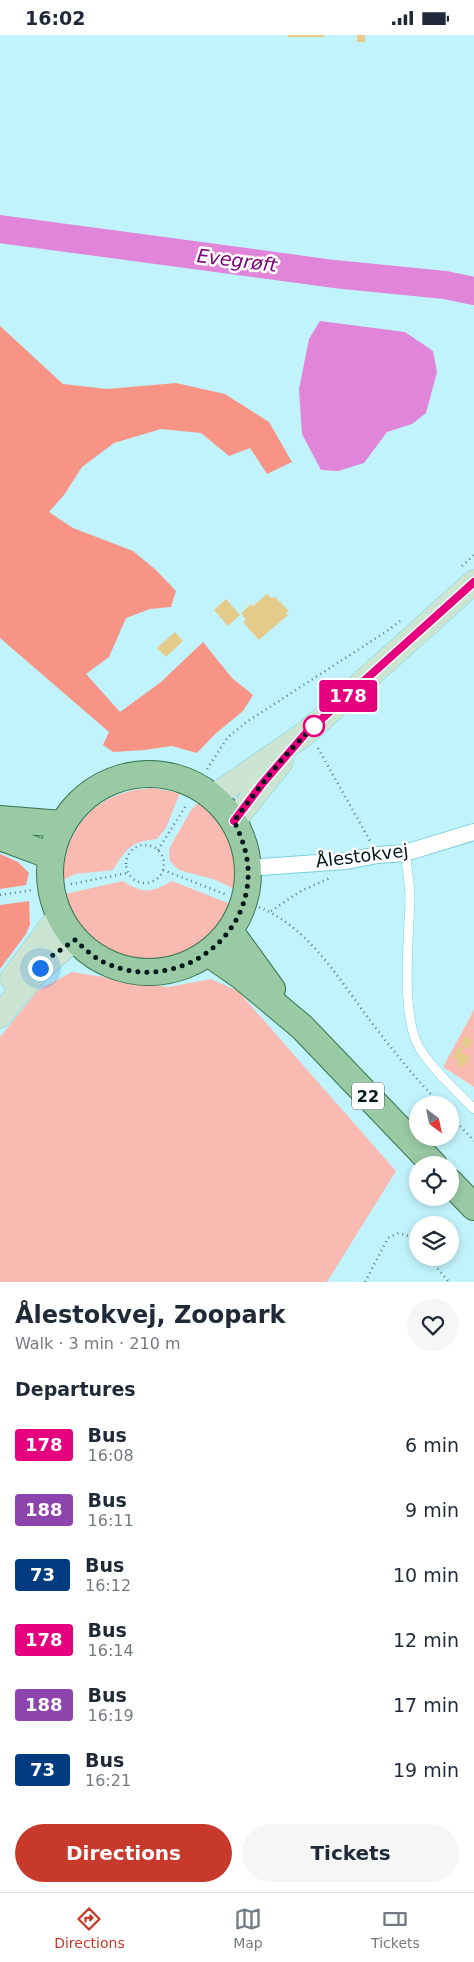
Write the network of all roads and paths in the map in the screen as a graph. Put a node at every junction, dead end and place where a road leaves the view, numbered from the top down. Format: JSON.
{"nodes":[{"id":1,"x":474,"y":555,"type":"edge"},
{"id":2,"x":467,"y":575,"type":"edge"},
{"id":3,"x":401,"y":619,"type":"dead end"},
{"id":4,"x":306,"y":733,"type":"junction"},
{"id":5,"x":207,"y":769,"type":"dead end"},
{"id":6,"x":212,"y":797,"type":"junction"},
{"id":7,"x":187,"y":804,"type":"dead end"},
{"id":8,"x":0,"y":819,"type":"edge"},
{"id":9,"x":234,"y":821,"type":"junction"},
{"id":10,"x":62,"y":824,"type":"junction"},
{"id":11,"x":474,"y":832,"type":"edge"},
{"id":12,"x":0,"y":837,"type":"edge"},
{"id":13,"x":158,"y":850,"type":"junction"},
{"id":14,"x":405,"y":853,"type":"junction"},
{"id":15,"x":378,"y":855,"type":"junction"},
{"id":16,"x":51,"y":856,"type":"junction"},
{"id":17,"x":346,"y":861,"type":"junction"},
{"id":18,"x":248,"y":868,"type":"junction"},
{"id":19,"x":164,"y":870,"type":"junction"},
{"id":20,"x":128,"y":873,"type":"junction"},
{"id":21,"x":71,"y":883,"type":"dead end"},
{"id":22,"x":32,"y":890,"type":"dead end"},
{"id":23,"x":0,"y":895,"type":"edge"},
{"id":24,"x":227,"y":895,"type":"dead end"},
{"id":25,"x":259,"y":907,"type":"dead end"},
{"id":26,"x":270,"y":911,"type":"junction"},
{"id":27,"x":59,"y":916,"type":"junction"},
{"id":28,"x":230,"y":931,"type":"junction"},
{"id":29,"x":75,"y":940,"type":"junction"},
{"id":30,"x":208,"y":953,"type":"junction"},
{"id":31,"x":0,"y":996,"type":"edge"},
{"id":32,"x":0,"y":1016,"type":"edge"},
{"id":33,"x":302,"y":1027,"type":"junction"},
{"id":34,"x":433,"y":1096,"type":"edge"},
{"id":35,"x":474,"y":1109,"type":"edge"},
{"id":36,"x":459,"y":1125,"type":"edge"},
{"id":37,"x":474,"y":1141,"type":"edge"},
{"id":38,"x":425,"y":1156,"type":"edge"},
{"id":39,"x":459,"y":1191,"type":"edge"},
{"id":40,"x":474,"y":1207,"type":"edge"},
{"id":41,"x":409,"y":1236,"type":"edge"},
{"id":42,"x":436,"y":1266,"type":"edge"},
{"id":43,"x":365,"y":1282,"type":"edge"},
{"id":44,"x":449,"y":1282,"type":"edge"}],
"edges":[{"from":1,"to":2,"type":"path"},
{"from":2,"to":4,"type":"main road"},
{"from":3,"to":5,"type":"path"},
{"from":4,"to":6,"type":"main road"},
{"from":4,"to":9,"type":"main road"},
{"from":4,"to":15,"type":"path"},
{"from":6,"to":9,"type":"main road"},
{"from":6,"to":10,"type":"main road"},
{"from":7,"to":13,"type":"path"},
{"from":8,"to":10,"type":"main road"},
{"from":9,"to":18,"type":"main road"},
{"from":10,"to":16,"type":"main road"},
{"from":11,"to":14,"type":"street","name":"Ålestokvej"},
{"from":12,"to":16,"type":"main road"},
{"from":13,"to":19,"type":"path"},
{"from":13,"to":20,"type":"path"},
{"from":14,"to":15,"type":"street","name":"Ålestokvej"},
{"from":14,"to":35,"type":"lane"},
{"from":15,"to":17,"type":"street","name":"Ålestokvej"},
{"from":16,"to":27,"type":"main road"},
{"from":17,"to":18,"type":"street","name":"Ålestokvej"},
{"from":17,"to":26,"type":"path"},
{"from":18,"to":28,"type":"main road"},
{"from":19,"to":20,"type":"path"},
{"from":19,"to":24,"type":"path"},
{"from":20,"to":21,"type":"path"},
{"from":22,"to":23,"type":"path"},
{"from":25,"to":26,"type":"path"},
{"from":26,"to":34,"type":"path"},
{"from":27,"to":29,"type":"main road"},
{"from":27,"to":31,"type":"main road"},
{"from":28,"to":30,"type":"main road"},
{"from":28,"to":33,"type":"main road","number":"22"},
{"from":29,"to":30,"type":"main road"},
{"from":29,"to":32,"type":"main road"},
{"from":30,"to":33,"type":"main road","number":"22"},
{"from":33,"to":38,"type":"main road","number":"22"},
{"from":36,"to":37,"type":"path"},
{"from":39,"to":40,"type":"main road"},
{"from":41,"to":43,"type":"path"},
{"from":42,"to":44,"type":"path"}]}
